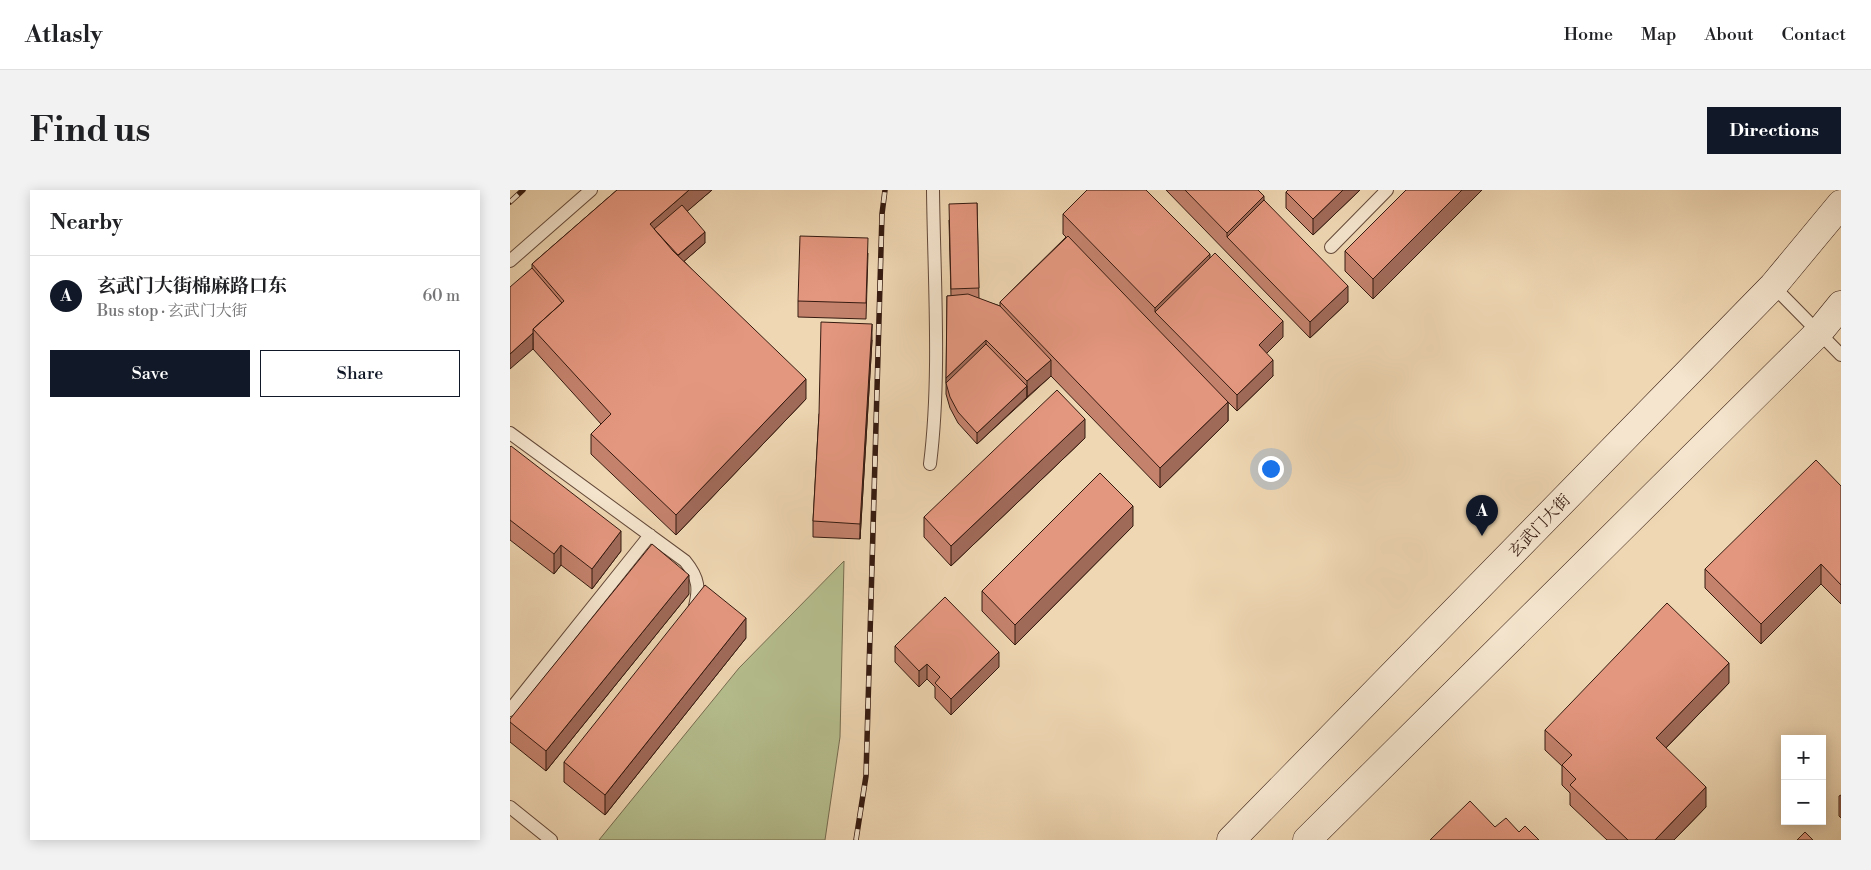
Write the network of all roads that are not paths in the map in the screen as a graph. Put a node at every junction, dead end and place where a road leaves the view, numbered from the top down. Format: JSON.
{"nodes":[{"id":1,"x":591,"y":190,"type":"edge"},
{"id":2,"x":933,"y":190,"type":"edge"},
{"id":3,"x":1387,"y":190,"type":"edge"},
{"id":4,"x":1841,"y":204,"type":"edge"},
{"id":5,"x":1331,"y":247,"type":"dead end"},
{"id":6,"x":510,"y":261,"type":"edge"},
{"id":7,"x":1773,"y":286,"type":"junction"},
{"id":8,"x":1841,"y":305,"type":"edge"},
{"id":9,"x":1820,"y":332,"type":"junction"},
{"id":10,"x":1841,"y":355,"type":"edge"},
{"id":11,"x":510,"y":433,"type":"edge"},
{"id":12,"x":930,"y":464,"type":"dead end"},
{"id":13,"x":650,"y":535,"type":"junction"},
{"id":14,"x":686,"y":624,"type":"edge"},
{"id":15,"x":510,"y":710,"type":"edge"},
{"id":16,"x":510,"y":807,"type":"edge"},
{"id":17,"x":551,"y":840,"type":"edge"},
{"id":18,"x":1231,"y":840,"type":"edge"},
{"id":19,"x":1307,"y":840,"type":"edge"}],
"edges":[{"from":1,"to":6,"type":"lane"},
{"from":2,"to":12,"type":"lane"},
{"from":3,"to":5,"type":"lane"},
{"from":4,"to":7,"type":"main road","name":"玄武门大街"},
{"from":7,"to":9,"type":"lane"},
{"from":7,"to":18,"type":"main road","name":"玄武门大街"},
{"from":8,"to":9,"type":"main road"},
{"from":9,"to":10,"type":"lane"},
{"from":9,"to":19,"type":"main road"},
{"from":11,"to":13,"type":"lane"},
{"from":13,"to":14,"type":"lane"},
{"from":13,"to":15,"type":"lane"},
{"from":16,"to":17,"type":"lane"}]}
